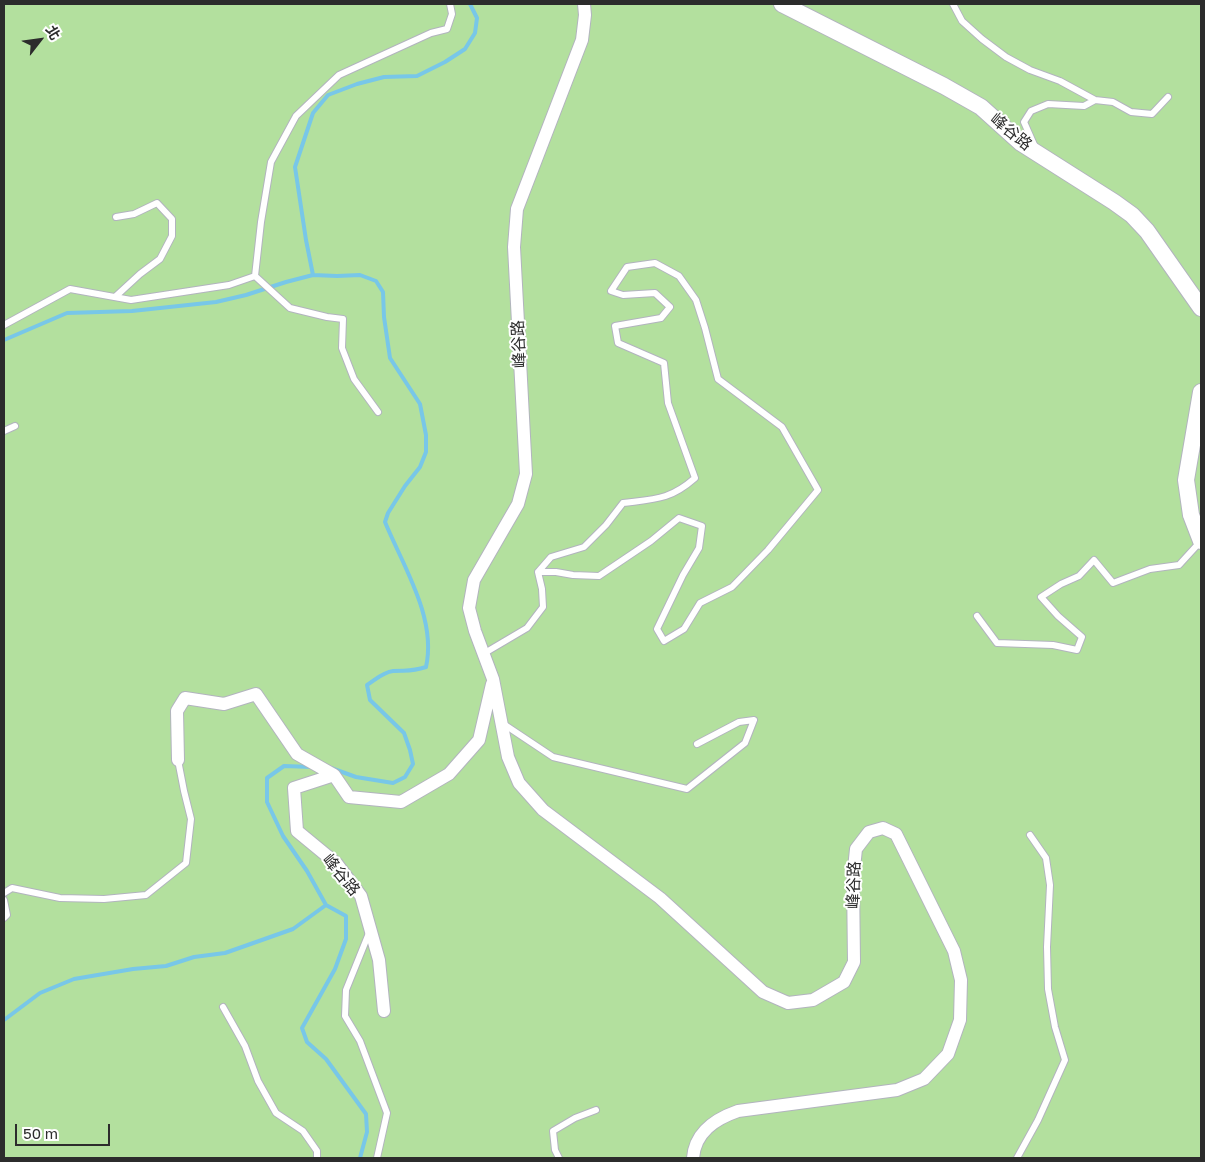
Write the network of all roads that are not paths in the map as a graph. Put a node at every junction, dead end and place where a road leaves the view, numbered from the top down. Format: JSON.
{"nodes":[{"id":1,"x":450,"y":4,"type":"edge"},
{"id":2,"x":584,"y":4,"type":"edge"},
{"id":3,"x":782,"y":4,"type":"edge"},
{"id":4,"x":953,"y":4,"type":"edge"},
{"id":5,"x":1168,"y":97,"type":"dead end"},
{"id":6,"x":1095,"y":100,"type":"junction"},
{"id":7,"x":1037,"y":153,"type":"junction"},
{"id":8,"x":116,"y":218,"type":"dead end"},
{"id":9,"x":255,"y":276,"type":"junction"},
{"id":10,"x":115,"y":297,"type":"junction"},
{"id":11,"x":1201,"y":308,"type":"edge"},
{"id":12,"x":4,"y":325,"type":"edge"},
{"id":13,"x":1201,"y":392,"type":"edge"},
{"id":14,"x":378,"y":412,"type":"dead end"},
{"id":15,"x":15,"y":426,"type":"dead end"},
{"id":16,"x":4,"y":431,"type":"edge"},
{"id":17,"x":1201,"y":541,"type":"edge"},
{"id":18,"x":538,"y":572,"type":"junction"},
{"id":19,"x":977,"y":616,"type":"dead end"},
{"id":20,"x":483,"y":654,"type":"junction"},
{"id":21,"x":493,"y":679,"type":"junction"},
{"id":22,"x":501,"y":722,"type":"junction"},
{"id":23,"x":697,"y":744,"type":"dead end"},
{"id":24,"x":178,"y":760,"type":"joint"},
{"id":25,"x":333,"y":775,"type":"junction"},
{"id":26,"x":1030,"y":835,"type":"dead end"},
{"id":27,"x":4,"y":893,"type":"edge"},
{"id":28,"x":4,"y":900,"type":"edge"},
{"id":29,"x":4,"y":918,"type":"edge"},
{"id":30,"x":370,"y":929,"type":"junction"},
{"id":31,"x":223,"y":1007,"type":"dead end"},
{"id":32,"x":384,"y":1011,"type":"dead end"},
{"id":33,"x":596,"y":1110,"type":"dead end"},
{"id":34,"x":316,"y":1158,"type":"edge"},
{"id":35,"x":377,"y":1158,"type":"edge"},
{"id":36,"x":559,"y":1158,"type":"edge"},
{"id":37,"x":693,"y":1158,"type":"edge"},
{"id":38,"x":1017,"y":1158,"type":"edge"}],
"edges":[{"from":1,"to":9,"type":"lane"},
{"from":2,"to":20,"type":"street","name":"峰谷路"},
{"from":3,"to":7,"type":"street","name":"峰谷路"},
{"from":4,"to":6,"type":"lane"},
{"from":5,"to":6,"type":"lane"},
{"from":6,"to":7,"type":"lane"},
{"from":7,"to":11,"type":"street","name":"峰谷路"},
{"from":8,"to":10,"type":"lane"},
{"from":9,"to":10,"type":"lane"},
{"from":9,"to":14,"type":"lane"},
{"from":10,"to":12,"type":"lane"},
{"from":13,"to":17,"type":"street"},
{"from":15,"to":16,"type":"lane"},
{"from":17,"to":19,"type":"lane"},
{"from":18,"to":18,"type":"lane"},
{"from":18,"to":20,"type":"lane"},
{"from":20,"to":21,"type":"street","name":"峰谷路"},
{"from":21,"to":22,"type":"street","name":"峰谷路"},
{"from":21,"to":25,"type":"street"},
{"from":22,"to":23,"type":"lane"},
{"from":22,"to":37,"type":"street","name":"峰谷路"},
{"from":24,"to":25,"type":"street"},
{"from":24,"to":27,"type":"lane"},
{"from":25,"to":30,"type":"street","name":"峰谷路"},
{"from":26,"to":38,"type":"lane"},
{"from":28,"to":29,"type":"lane"},
{"from":30,"to":32,"type":"street","name":"峰谷路"},
{"from":30,"to":35,"type":"lane"},
{"from":31,"to":34,"type":"lane"},
{"from":33,"to":36,"type":"lane"}]}
